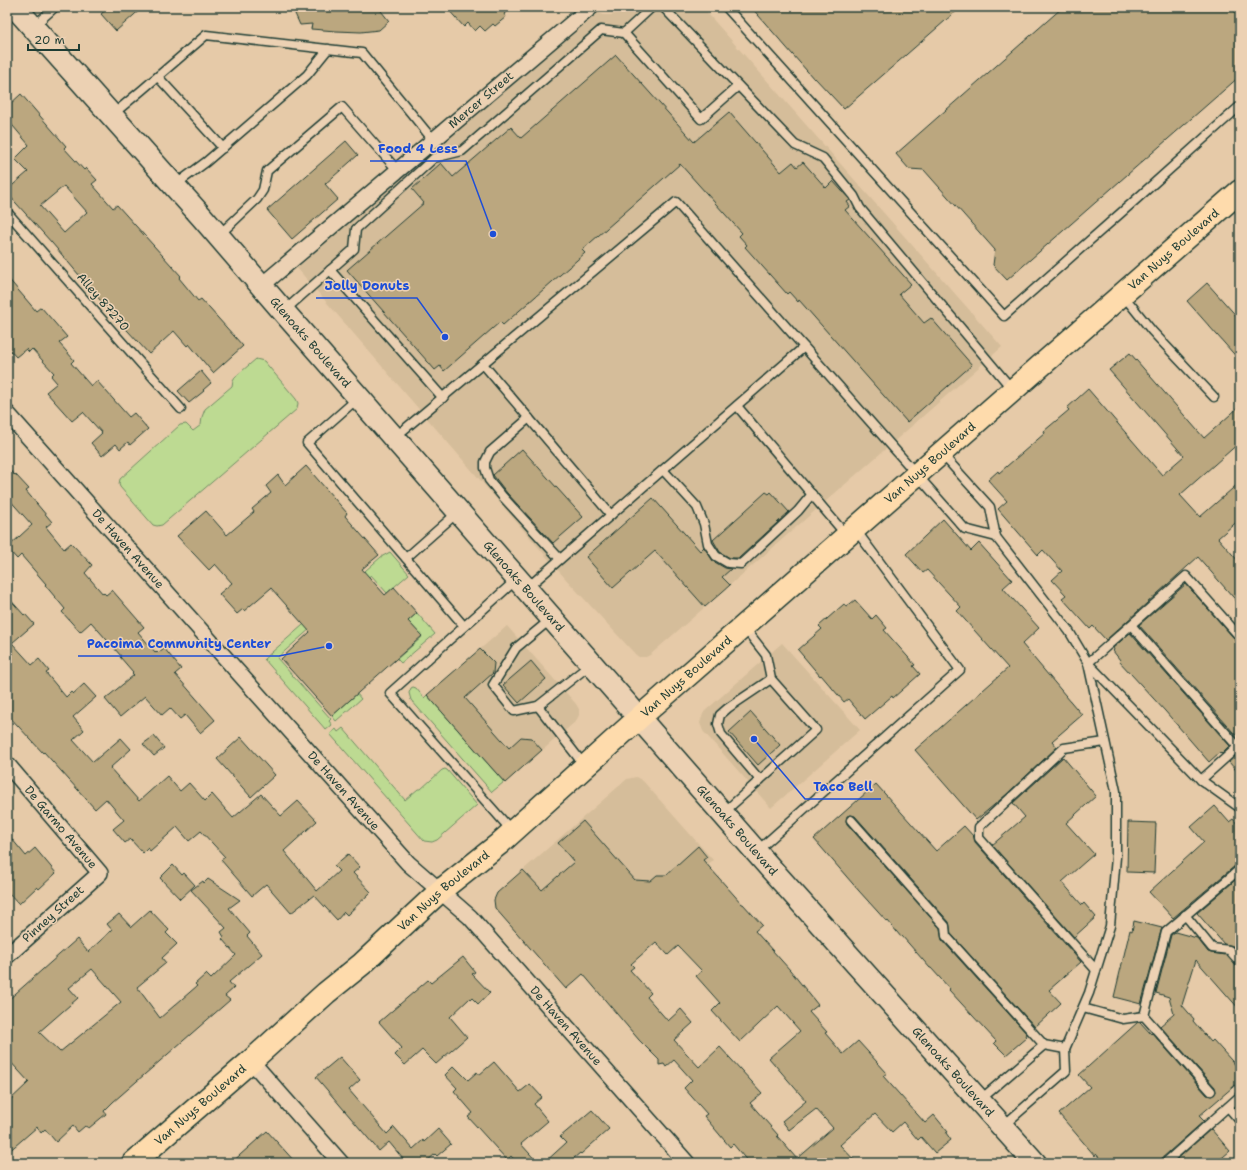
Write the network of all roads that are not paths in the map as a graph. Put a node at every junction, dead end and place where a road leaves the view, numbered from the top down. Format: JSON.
{"nodes":[{"id":1,"x":15,"y":7,"type":"edge"},
{"id":2,"x":55,"y":7,"type":"edge"},
{"id":3,"x":591,"y":7,"type":"edge"},
{"id":4,"x":652,"y":7,"type":"edge"},
{"id":5,"x":663,"y":7,"type":"edge"},
{"id":6,"x":726,"y":7,"type":"edge"},
{"id":7,"x":33,"y":27,"type":"junction"},
{"id":8,"x":624,"y":33,"type":"junction"},
{"id":9,"x":328,"y":49,"type":"junction"},
{"id":10,"x":158,"y":76,"type":"junction"},
{"id":11,"x":738,"y":86,"type":"junction"},
{"id":12,"x":1240,"y":106,"type":"edge"},
{"id":13,"x":112,"y":116,"type":"junction"},
{"id":14,"x":434,"y":140,"type":"junction"},
{"id":15,"x":223,"y":148,"type":"junction"},
{"id":16,"x":398,"y":171,"type":"junction"},
{"id":17,"x":174,"y":186,"type":"junction"},
{"id":18,"x":1240,"y":191,"type":"edge"},
{"id":19,"x":7,"y":212,"type":"edge"},
{"id":20,"x":218,"y":236,"type":"junction"},
{"id":21,"x":330,"y":270,"type":"junction"},
{"id":22,"x":261,"y":286,"type":"junction"},
{"id":23,"x":1123,"y":294,"type":"junction"},
{"id":24,"x":283,"y":311,"type":"junction"},
{"id":25,"x":804,"y":347,"type":"junction"},
{"id":26,"x":482,"y":364,"type":"junction"},
{"id":27,"x":1013,"y":390,"type":"junction"},
{"id":28,"x":358,"y":397,"type":"junction"},
{"id":29,"x":1214,"y":397,"type":"dead end"},
{"id":30,"x":443,"y":398,"type":"junction"},
{"id":31,"x":737,"y":406,"type":"junction"},
{"id":32,"x":181,"y":409,"type":"dead end"},
{"id":33,"x":7,"y":412,"type":"edge"},
{"id":34,"x":529,"y":418,"type":"junction"},
{"id":35,"x":394,"y":438,"type":"junction"},
{"id":36,"x":941,"y":453,"type":"junction"},
{"id":37,"x":663,"y":470,"type":"junction"},
{"id":38,"x":917,"y":474,"type":"junction"},
{"id":39,"x":812,"y":494,"type":"junction"},
{"id":40,"x":459,"y":512,"type":"junction"},
{"id":41,"x":611,"y":515,"type":"junction"},
{"id":42,"x":851,"y":532,"type":"junction"},
{"id":43,"x":996,"y":537,"type":"junction"},
{"id":44,"x":406,"y":558,"type":"junction"},
{"id":45,"x":560,"y":559,"type":"junction"},
{"id":46,"x":522,"y":584,"type":"junction"},
{"id":47,"x":551,"y":618,"type":"junction"},
{"id":48,"x":1131,"y":624,"type":"junction"},
{"id":49,"x":464,"y":626,"type":"junction"},
{"id":50,"x":743,"y":626,"type":"junction"},
{"id":51,"x":1240,"y":637,"type":"edge"},
{"id":52,"x":591,"y":663,"type":"junction"},
{"id":53,"x":1088,"y":663,"type":"junction"},
{"id":54,"x":771,"y":678,"type":"junction"},
{"id":55,"x":538,"y":706,"type":"junction"},
{"id":56,"x":639,"y":718,"type":"junction"},
{"id":57,"x":1105,"y":742,"type":"junction"},
{"id":58,"x":1239,"y":746,"type":"edge"},
{"id":59,"x":7,"y":764,"type":"edge"},
{"id":60,"x":585,"y":766,"type":"junction"},
{"id":61,"x":760,"y":780,"type":"junction"},
{"id":62,"x":1201,"y":780,"type":"junction"},
{"id":63,"x":1240,"y":808,"type":"edge"},
{"id":64,"x":723,"y":814,"type":"junction"},
{"id":65,"x":851,"y":820,"type":"dead end"},
{"id":66,"x":513,"y":831,"type":"junction"},
{"id":67,"x":756,"y":852,"type":"junction"},
{"id":68,"x":1240,"y":869,"type":"edge"},
{"id":69,"x":100,"y":873,"type":"joint"},
{"id":70,"x":440,"y":891,"type":"junction"},
{"id":71,"x":1185,"y":915,"type":"junction"},
{"id":72,"x":7,"y":956,"type":"edge"},
{"id":73,"x":1240,"y":962,"type":"edge"},
{"id":74,"x":1096,"y":970,"type":"junction"},
{"id":75,"x":1083,"y":1008,"type":"junction"},
{"id":76,"x":1144,"y":1016,"type":"junction"},
{"id":77,"x":1044,"y":1045,"type":"junction"},
{"id":78,"x":1065,"y":1049,"type":"junction"},
{"id":79,"x":251,"y":1061,"type":"junction"},
{"id":80,"x":1211,"y":1091,"type":"dead end"},
{"id":81,"x":1240,"y":1096,"type":"edge"},
{"id":82,"x":979,"y":1101,"type":"junction"},
{"id":83,"x":1228,"y":1107,"type":"junction"},
{"id":84,"x":1240,"y":1121,"type":"edge"},
{"id":85,"x":1002,"y":1126,"type":"junction"},
{"id":86,"x":133,"y":1163,"type":"edge"},
{"id":87,"x":341,"y":1163,"type":"edge"},
{"id":88,"x":686,"y":1163,"type":"edge"},
{"id":89,"x":1035,"y":1163,"type":"edge"},
{"id":90,"x":1165,"y":1163,"type":"edge"}],
"edges":[{"from":1,"to":7,"type":"main road","name":"Glenoaks Boulevard"},
{"from":2,"to":7,"type":"lane"},
{"from":3,"to":14,"type":"street","name":"Mercer Street"},
{"from":4,"to":8,"type":"lane"},
{"from":5,"to":11,"type":"lane"},
{"from":6,"to":12,"type":"lane"},
{"from":7,"to":13,"type":"main road","name":"Glenoaks Boulevard"},
{"from":8,"to":11,"type":"lane"},
{"from":8,"to":21,"type":"lane"},
{"from":9,"to":10,"type":"lane"},
{"from":9,"to":14,"type":"lane"},
{"from":9,"to":15,"type":"lane"},
{"from":10,"to":13,"type":"lane"},
{"from":10,"to":15,"type":"lane"},
{"from":11,"to":27,"type":"lane"},
{"from":13,"to":17,"type":"main road","name":"Glenoaks Boulevard"},
{"from":14,"to":16,"type":"street","name":"Mercer Street"},
{"from":15,"to":17,"type":"lane"},
{"from":16,"to":20,"type":"lane"},
{"from":16,"to":22,"type":"street","name":"Mercer Street"},
{"from":17,"to":20,"type":"main road","name":"Glenoaks Boulevard"},
{"from":18,"to":23,"type":"main road","name":"Van Nuys Boulevard"},
{"from":19,"to":32,"type":"lane","name":"Alley 87270"},
{"from":20,"to":22,"type":"main road","name":"Glenoaks Boulevard"},
{"from":21,"to":24,"type":"lane"},
{"from":21,"to":30,"type":"lane"},
{"from":22,"to":24,"type":"main road","name":"Glenoaks Boulevard"},
{"from":23,"to":27,"type":"main road","name":"Van Nuys Boulevard"},
{"from":23,"to":29,"type":"lane"},
{"from":24,"to":28,"type":"main road","name":"Glenoaks Boulevard"},
{"from":25,"to":26,"type":"lane"},
{"from":25,"to":31,"type":"lane"},
{"from":25,"to":38,"type":"lane"},
{"from":26,"to":30,"type":"lane"},
{"from":26,"to":34,"type":"lane"},
{"from":27,"to":36,"type":"main road","name":"Van Nuys Boulevard"},
{"from":28,"to":35,"type":"main road","name":"Glenoaks Boulevard"},
{"from":28,"to":44,"type":"lane"},
{"from":30,"to":35,"type":"lane"},
{"from":31,"to":37,"type":"lane"},
{"from":31,"to":39,"type":"lane"},
{"from":33,"to":70,"type":"street","name":"De Haven Avenue"},
{"from":34,"to":41,"type":"lane"},
{"from":34,"to":45,"type":"lane"},
{"from":35,"to":40,"type":"main road","name":"Glenoaks Boulevard"},
{"from":36,"to":38,"type":"main road","name":"Van Nuys Boulevard"},
{"from":36,"to":43,"type":"lane"},
{"from":37,"to":39,"type":"lane"},
{"from":37,"to":41,"type":"lane"},
{"from":38,"to":42,"type":"main road","name":"Van Nuys Boulevard"},
{"from":38,"to":43,"type":"lane"},
{"from":39,"to":42,"type":"lane"},
{"from":40,"to":44,"type":"lane"},
{"from":40,"to":46,"type":"main road","name":"Glenoaks Boulevard"},
{"from":41,"to":45,"type":"lane"},
{"from":42,"to":50,"type":"main road","name":"Van Nuys Boulevard"},
{"from":42,"to":67,"type":"lane"},
{"from":43,"to":53,"type":"lane"},
{"from":44,"to":49,"type":"lane"},
{"from":45,"to":46,"type":"lane"},
{"from":46,"to":47,"type":"main road","name":"Glenoaks Boulevard"},
{"from":46,"to":49,"type":"lane"},
{"from":47,"to":52,"type":"main road","name":"Glenoaks Boulevard"},
{"from":47,"to":55,"type":"lane"},
{"from":48,"to":51,"type":"lane"},
{"from":48,"to":53,"type":"lane"},
{"from":48,"to":58,"type":"lane"},
{"from":49,"to":66,"type":"lane"},
{"from":50,"to":54,"type":"lane"},
{"from":50,"to":56,"type":"main road","name":"Van Nuys Boulevard"},
{"from":52,"to":55,"type":"lane"},
{"from":52,"to":56,"type":"main road","name":"Glenoaks Boulevard"},
{"from":53,"to":57,"type":"lane"},
{"from":53,"to":62,"type":"lane"},
{"from":54,"to":61,"type":"lane"},
{"from":54,"to":61,"type":"lane"},
{"from":55,"to":60,"type":"lane"},
{"from":56,"to":60,"type":"main road","name":"Van Nuys Boulevard"},
{"from":56,"to":64,"type":"main road","name":"Glenoaks Boulevard"},
{"from":57,"to":74,"type":"lane"},
{"from":57,"to":74,"type":"lane"},
{"from":58,"to":62,"type":"lane"},
{"from":59,"to":69,"type":"street","name":"De Garmo Avenue"},
{"from":60,"to":66,"type":"main road","name":"Van Nuys Boulevard"},
{"from":61,"to":64,"type":"lane"},
{"from":62,"to":63,"type":"lane"},
{"from":64,"to":67,"type":"main road","name":"Glenoaks Boulevard"},
{"from":65,"to":77,"type":"lane"},
{"from":66,"to":70,"type":"main road","name":"Van Nuys Boulevard"},
{"from":67,"to":82,"type":"main road","name":"Glenoaks Boulevard"},
{"from":68,"to":71,"type":"lane"},
{"from":69,"to":72,"type":"street","name":"Pinney Street"},
{"from":70,"to":79,"type":"main road","name":"Van Nuys Boulevard"},
{"from":70,"to":88,"type":"street","name":"De Haven Avenue"},
{"from":71,"to":73,"type":"lane"},
{"from":71,"to":76,"type":"lane"},
{"from":74,"to":75,"type":"lane"},
{"from":75,"to":76,"type":"lane"},
{"from":75,"to":78,"type":"lane"},
{"from":76,"to":80,"type":"lane"},
{"from":77,"to":78,"type":"lane"},
{"from":77,"to":82,"type":"lane"},
{"from":78,"to":85,"type":"lane"},
{"from":79,"to":86,"type":"main road","name":"Van Nuys Boulevard"},
{"from":79,"to":87,"type":"street"},
{"from":81,"to":83,"type":"lane"},
{"from":82,"to":85,"type":"main road","name":"Glenoaks Boulevard"},
{"from":83,"to":84,"type":"lane"},
{"from":83,"to":90,"type":"lane"},
{"from":85,"to":89,"type":"main road","name":"Glenoaks Boulevard"}]}
